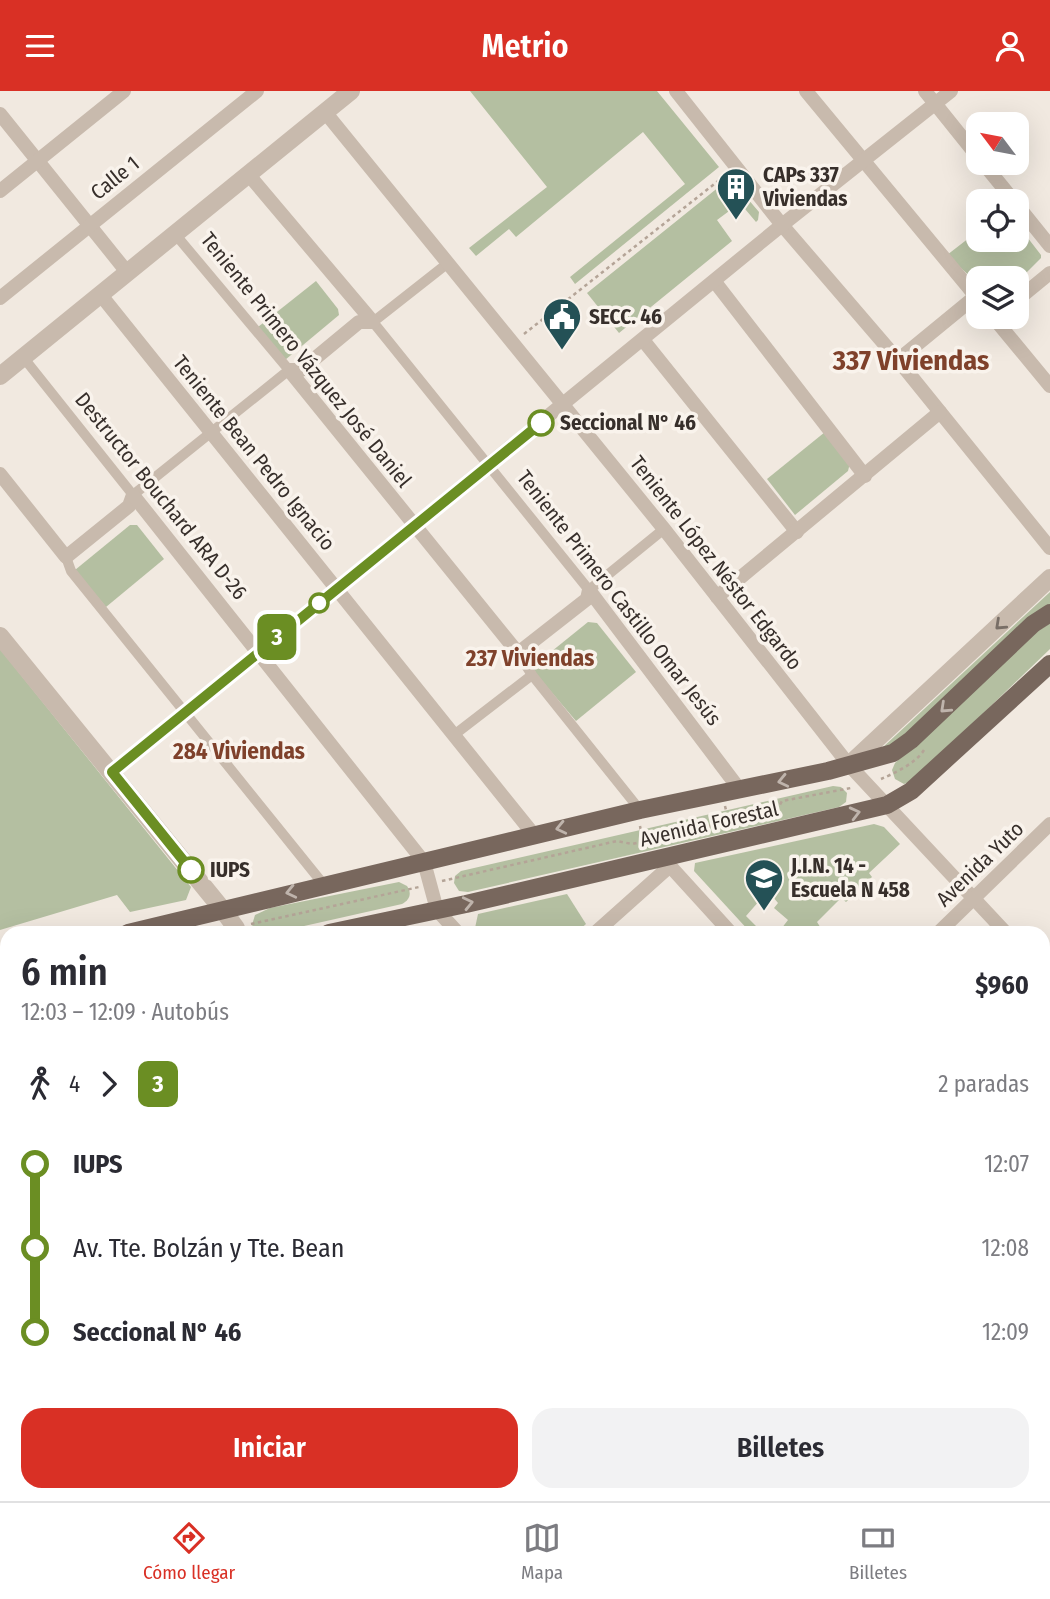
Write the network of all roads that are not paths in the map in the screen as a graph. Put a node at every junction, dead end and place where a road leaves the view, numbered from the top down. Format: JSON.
{"nodes":[{"id":1,"x":124,"y":91,"type":"edge"},
{"id":2,"x":257,"y":91,"type":"edge"},
{"id":3,"x":351,"y":91,"type":"edge"},
{"id":4,"x":676,"y":91,"type":"edge"},
{"id":5,"x":806,"y":91,"type":"edge"},
{"id":6,"x":925,"y":91,"type":"edge"},
{"id":7,"x":951,"y":91,"type":"edge"},
{"id":8,"x":935,"y":104,"type":"junction"},
{"id":9,"x":325,"y":112,"type":"junction"},
{"id":10,"x":0,"y":114,"type":"edge"},
{"id":11,"x":966,"y":142,"type":"edge"},
{"id":12,"x":38,"y":161,"type":"junction"},
{"id":13,"x":864,"y":162,"type":"junction"},
{"id":14,"x":248,"y":174,"type":"junction"},
{"id":15,"x":993,"y":175,"type":"edge"},
{"id":16,"x":1004,"y":189,"type":"edge"},
{"id":17,"x":0,"y":191,"type":"edge"},
{"id":18,"x":1029,"y":220,"type":"edge"},
{"id":19,"x":90,"y":225,"type":"junction"},
{"id":20,"x":782,"y":225,"type":"junction"},
{"id":21,"x":175,"y":234,"type":"junction"},
{"id":22,"x":1050,"y":246,"type":"edge"},
{"id":23,"x":448,"y":263,"type":"junction"},
{"id":24,"x":127,"y":272,"type":"junction"},
{"id":25,"x":1050,"y":273,"type":"edge"},
{"id":26,"x":715,"y":282,"type":"junction"},
{"id":27,"x":966,"y":285,"type":"edge"},
{"id":28,"x":1029,"y":290,"type":"edge"},
{"id":29,"x":100,"y":294,"type":"junction"},
{"id":30,"x":0,"y":298,"type":"edge"},
{"id":31,"x":966,"y":307,"type":"edge"},
{"id":32,"x":373,"y":322,"type":"junction"},
{"id":33,"x":1005,"y":329,"type":"edge"},
{"id":34,"x":643,"y":340,"type":"junction"},
{"id":35,"x":23,"y":357,"type":"junction"},
{"id":36,"x":898,"y":360,"type":"junction"},
{"id":37,"x":289,"y":370,"type":"junction"},
{"id":38,"x":0,"y":376,"type":"edge"},
{"id":39,"x":1050,"y":386,"type":"edge"},
{"id":40,"x":563,"y":404,"type":"junction"},
{"id":41,"x":940,"y":412,"type":"junction"},
{"id":42,"x":209,"y":433,"type":"junction"},
{"id":43,"x":488,"y":465,"type":"junction"},
{"id":44,"x":0,"y":474,"type":"edge"},
{"id":45,"x":865,"y":476,"type":"junction"},
{"id":46,"x":133,"y":495,"type":"junction"},
{"id":47,"x":415,"y":525,"type":"junction"},
{"id":48,"x":664,"y":529,"type":"junction"},
{"id":49,"x":797,"y":532,"type":"junction"},
{"id":50,"x":1050,"y":548,"type":"edge"},
{"id":51,"x":66,"y":557,"type":"junction"},
{"id":52,"x":1050,"y":579,"type":"edge"},
{"id":53,"x":337,"y":588,"type":"junction"},
{"id":54,"x":589,"y":590,"type":"junction"},
{"id":55,"x":717,"y":597,"type":"junction"},
{"id":56,"x":1050,"y":613,"type":"edge"},
{"id":57,"x":0,"y":636,"type":"edge"},
{"id":58,"x":260,"y":652,"type":"junction"},
{"id":59,"x":518,"y":653,"type":"junction"},
{"id":60,"x":1047,"y":673,"type":"edge"},
{"id":61,"x":532,"y":675,"type":"junction"},
{"id":62,"x":185,"y":712,"type":"junction"},
{"id":63,"x":454,"y":735,"type":"junction"},
{"id":64,"x":849,"y":765,"type":"junction"},
{"id":65,"x":112,"y":772,"type":"junction"},
{"id":66,"x":740,"y":790,"type":"junction"},
{"id":67,"x":887,"y":805,"type":"junction"},
{"id":68,"x":640,"y":818,"type":"junction"},
{"id":69,"x":1050,"y":825,"type":"edge"},
{"id":70,"x":534,"y":835,"type":"junction"},
{"id":71,"x":670,"y":861,"type":"junction"},
{"id":72,"x":424,"y":862,"type":"junction"},
{"id":73,"x":324,"y":885,"type":"junction"},
{"id":74,"x":975,"y":898,"type":"junction"},
{"id":75,"x":222,"y":909,"type":"junction"},
{"id":76,"x":437,"y":910,"type":"junction"},
{"id":77,"x":155,"y":926,"type":"edge"},
{"id":78,"x":233,"y":926,"type":"edge"},
{"id":79,"x":362,"y":926,"type":"edge"},
{"id":80,"x":452,"y":926,"type":"edge"},
{"id":81,"x":602,"y":926,"type":"edge"},
{"id":82,"x":726,"y":926,"type":"edge"},
{"id":83,"x":945,"y":926,"type":"edge"},
{"id":84,"x":1000,"y":926,"type":"edge"}],
"edges":[{"from":1,"to":12,"type":"street"},
{"from":2,"to":19,"type":"street","name":"Calle 1"},
{"from":3,"to":9,"type":"street"},
{"from":4,"to":20,"type":"street"},
{"from":5,"to":13,"type":"street"},
{"from":6,"to":8,"type":"street"},
{"from":7,"to":8,"type":"street"},
{"from":8,"to":11,"type":"street"},
{"from":8,"to":13,"type":"street"},
{"from":9,"to":14,"type":"street"},
{"from":9,"to":23,"type":"street","name":"Teniente López Néstor Edgardo"},
{"from":10,"to":12,"type":"street"},
{"from":12,"to":17,"type":"street"},
{"from":12,"to":19,"type":"street"},
{"from":13,"to":20,"type":"street"},
{"from":13,"to":27,"type":"street"},
{"from":14,"to":21,"type":"street"},
{"from":14,"to":32,"type":"street","name":"Teniente Primero Castillo Omar Jesús"},
{"from":15,"to":16,"type":"street"},
{"from":18,"to":22,"type":"street"},
{"from":19,"to":24,"type":"street"},
{"from":19,"to":30,"type":"street","name":"Calle 1"},
{"from":20,"to":26,"type":"street"},
{"from":20,"to":36,"type":"street"},
{"from":21,"to":24,"type":"street"},
{"from":21,"to":37,"type":"street","name":"Teniente Primero Vázquez José Daniel"},
{"from":23,"to":32,"type":"street"},
{"from":23,"to":40,"type":"street","name":"Teniente López Néstor Edgardo"},
{"from":24,"to":29,"type":"street"},
{"from":25,"to":28,"type":"street"},
{"from":26,"to":34,"type":"street"},
{"from":26,"to":45,"type":"street"},
{"from":29,"to":35,"type":"street"},
{"from":29,"to":42,"type":"street","name":"Teniente Bean Pedro Ignacio"},
{"from":31,"to":36,"type":"street"},
{"from":32,"to":37,"type":"street"},
{"from":32,"to":43,"type":"street","name":"Teniente Primero Castillo Omar Jesús"},
{"from":33,"to":39,"type":"street"},
{"from":34,"to":40,"type":"street"},
{"from":34,"to":49,"type":"street"},
{"from":35,"to":38,"type":"street"},
{"from":35,"to":46,"type":"street","name":"Destructor Bouchard ARA D-26"},
{"from":36,"to":41,"type":"street"},
{"from":37,"to":42,"type":"street"},
{"from":37,"to":47,"type":"street","name":"Teniente Primero Vázquez José Daniel"},
{"from":40,"to":43,"type":"street"},
{"from":40,"to":48,"type":"street","name":"Teniente López Néstor Edgardo"},
{"from":41,"to":45,"type":"street"},
{"from":41,"to":50,"type":"street"},
{"from":42,"to":46,"type":"street"},
{"from":42,"to":53,"type":"street","name":"Teniente Bean Pedro Ignacio"},
{"from":43,"to":47,"type":"street"},
{"from":43,"to":54,"type":"street","name":"Teniente Primero Castillo Omar Jesús"},
{"from":44,"to":51,"type":"street"},
{"from":45,"to":49,"type":"street"},
{"from":46,"to":51,"type":"street"},
{"from":46,"to":58,"type":"street","name":"Destructor Bouchard ARA D-26"},
{"from":47,"to":53,"type":"street"},
{"from":47,"to":59,"type":"street","name":"Teniente Primero Vázquez José Daniel"},
{"from":48,"to":54,"type":"street"},
{"from":48,"to":55,"type":"street","name":"Teniente López Néstor Edgardo"},
{"from":49,"to":55,"type":"street"},
{"from":51,"to":62,"type":"street"},
{"from":52,"to":64,"type":"street","name":"Avenida Forestal","one_way":true},
{"from":53,"to":58,"type":"street"},
{"from":53,"to":63,"type":"street","name":"Teniente Bean Pedro Ignacio"},
{"from":54,"to":59,"type":"street"},
{"from":54,"to":66,"type":"street","name":"Teniente Primero Castillo Omar Jesús"},
{"from":55,"to":64,"type":"street","name":"Teniente López Néstor Edgardo"},
{"from":56,"to":64,"type":"main road","name":"Avenida Forestal","one_way":true},
{"from":57,"to":65,"type":"street"},
{"from":58,"to":62,"type":"street"},
{"from":58,"to":72,"type":"street","name":"Destructor Bouchard ARA D-26"},
{"from":59,"to":61,"type":"street","name":"Teniente Primero Vázquez José Daniel"},
{"from":60,"to":67,"type":"main road","name":"Avenida Forestal"},
{"from":61,"to":63,"type":"street"},
{"from":61,"to":68,"type":"street","name":"Teniente Primero Vázquez José Daniel"},
{"from":62,"to":65,"type":"street"},
{"from":62,"to":73,"type":"street"},
{"from":63,"to":70,"type":"street","name":"Teniente Bean Pedro Ignacio"},
{"from":64,"to":66,"type":"main road","name":"Avenida Forestal","one_way":true},
{"from":64,"to":67,"type":"street","name":"Teniente López Néstor Edgardo"},
{"from":65,"to":75,"type":"street"},
{"from":66,"to":68,"type":"main road","name":"Avenida Forestal"},
{"from":71,"to":67,"type":"main road","name":"Avenida Forestal","one_way":true},
{"from":67,"to":74,"type":"street","name":"Teniente López Néstor Edgardo"},
{"from":68,"to":70,"type":"main road","name":"Avenida Forestal","one_way":true},
{"from":69,"to":74,"type":"street","name":"Avenida Yuto"},
{"from":70,"to":72,"type":"main road","name":"Avenida Forestal"},
{"from":76,"to":71,"type":"main road","name":"Avenida Forestal","one_way":true},
{"from":71,"to":81,"type":"street"},
{"from":71,"to":82,"type":"street"},
{"from":72,"to":73,"type":"main road","name":"Avenida Forestal"},
{"from":72,"to":76,"type":"street","name":"Destructor Bouchard ARA D-26"},
{"from":73,"to":75,"type":"main road","name":"Avenida Forestal","one_way":true},
{"from":74,"to":83,"type":"street","name":"Avenida Yuto"},
{"from":74,"to":84,"type":"street","name":"Teniente López Néstor Edgardo"},
{"from":75,"to":77,"type":"main road","name":"Avenida Forestal"},
{"from":75,"to":78,"type":"street"},
{"from":76,"to":79,"type":"main road","name":"Avenida Forestal"},
{"from":76,"to":80,"type":"street","name":"Destructor Bouchard ARA D-26"}]}
